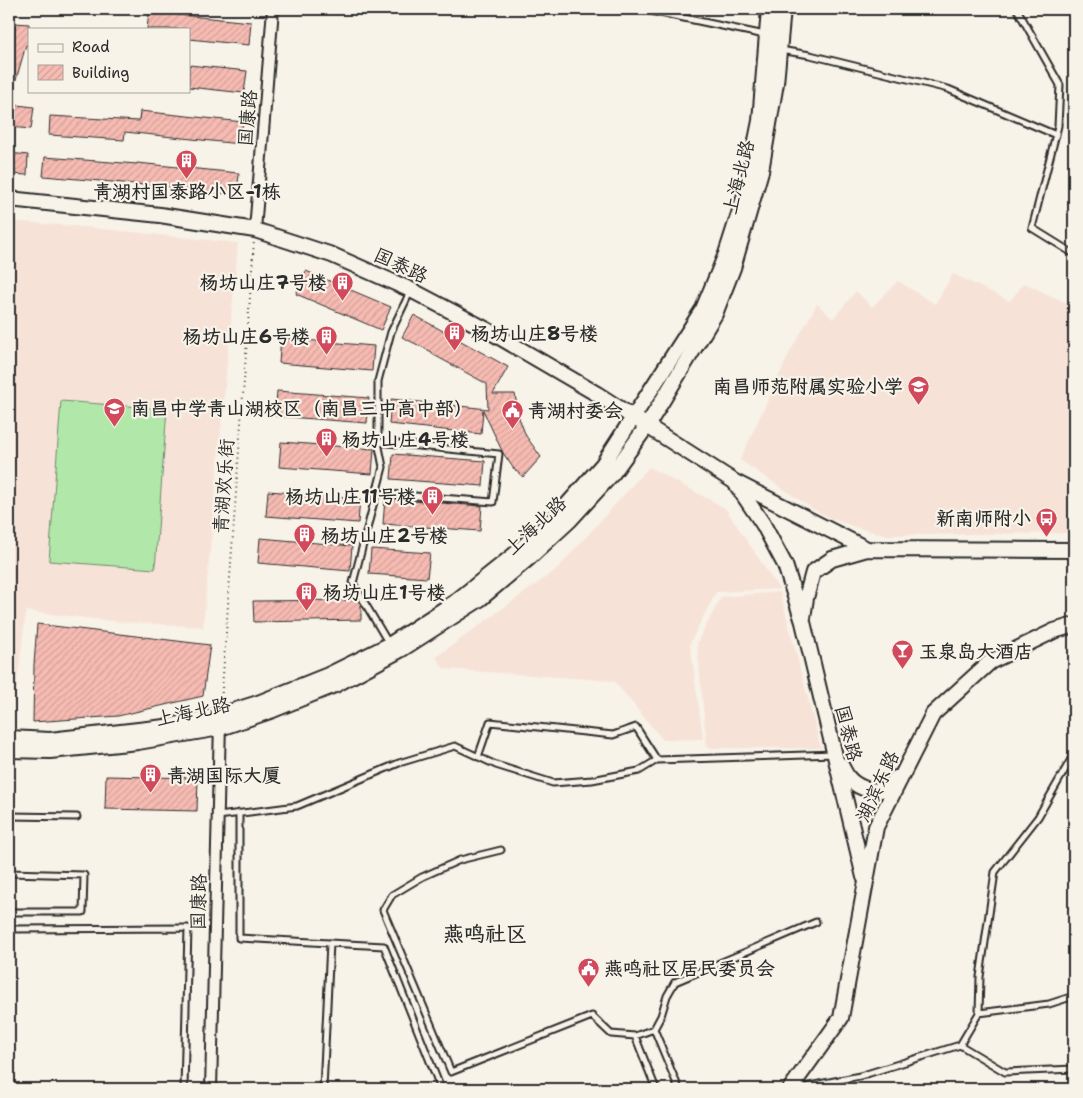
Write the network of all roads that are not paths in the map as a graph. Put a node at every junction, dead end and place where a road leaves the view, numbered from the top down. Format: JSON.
{"nodes":[{"id":1,"x":273,"y":9,"type":"edge"},
{"id":2,"x":641,"y":9,"type":"edge"},
{"id":3,"x":769,"y":9,"type":"edge"},
{"id":4,"x":783,"y":9,"type":"edge"},
{"id":5,"x":1017,"y":9,"type":"edge"},
{"id":6,"x":776,"y":41,"type":"junction"},
{"id":7,"x":1056,"y":135,"type":"junction"},
{"id":8,"x":9,"y":199,"type":"edge"},
{"id":9,"x":255,"y":230,"type":"junction"},
{"id":10,"x":1074,"y":254,"type":"edge"},
{"id":11,"x":411,"y":290,"type":"junction"},
{"id":12,"x":633,"y":417,"type":"junction"},
{"id":13,"x":647,"y":426,"type":"junction"},
{"id":14,"x":378,"y":442,"type":"junction"},
{"id":15,"x":735,"y":482,"type":"junction"},
{"id":16,"x":376,"y":493,"type":"junction"},
{"id":17,"x":867,"y":549,"type":"junction"},
{"id":18,"x":1074,"y":550,"type":"edge"},
{"id":19,"x":803,"y":622,"type":"junction"},
{"id":20,"x":1074,"y":625,"type":"edge"},
{"id":21,"x":389,"y":645,"type":"junction"},
{"id":22,"x":220,"y":721,"type":"junction"},
{"id":23,"x":9,"y":738,"type":"edge"},
{"id":24,"x":9,"y":750,"type":"edge"},
{"id":25,"x":834,"y":754,"type":"junction"},
{"id":26,"x":1074,"y":754,"type":"edge"},
{"id":27,"x":912,"y":756,"type":"junction"},
{"id":28,"x":478,"y":757,"type":"junction"},
{"id":29,"x":657,"y":760,"type":"junction"},
{"id":30,"x":239,"y":813,"type":"junction"},
{"id":31,"x":9,"y":816,"type":"edge"},
{"id":32,"x":217,"y":816,"type":"junction"},
{"id":33,"x":77,"y":817,"type":"dead end"},
{"id":34,"x":501,"y":850,"type":"dead end"},
{"id":35,"x":9,"y":873,"type":"edge"},
{"id":36,"x":866,"y":882,"type":"junction"},
{"id":37,"x":9,"y":912,"type":"edge"},
{"id":38,"x":816,"y":922,"type":"dead end"},
{"id":39,"x":9,"y":929,"type":"edge"},
{"id":40,"x":330,"y":943,"type":"junction"},
{"id":41,"x":1074,"y":996,"type":"edge"},
{"id":42,"x":979,"y":1014,"type":"junction"},
{"id":43,"x":654,"y":1029,"type":"junction"},
{"id":44,"x":634,"y":1036,"type":"junction"},
{"id":45,"x":960,"y":1045,"type":"junction"},
{"id":46,"x":1074,"y":1069,"type":"edge"},
{"id":47,"x":184,"y":1089,"type":"edge"},
{"id":48,"x":211,"y":1089,"type":"edge"},
{"id":49,"x":323,"y":1089,"type":"edge"},
{"id":50,"x":442,"y":1089,"type":"edge"},
{"id":51,"x":656,"y":1089,"type":"edge"},
{"id":52,"x":679,"y":1089,"type":"edge"},
{"id":53,"x":791,"y":1089,"type":"edge"}],
"edges":[{"from":1,"to":9,"type":"street","name":"国康路"},
{"from":2,"to":6,"type":"lane"},
{"from":3,"to":6,"type":"street","name":"上海北路"},
{"from":4,"to":6,"type":"street","name":"上海北路"},
{"from":5,"to":7,"type":"lane"},
{"from":6,"to":7,"type":"lane"},
{"from":6,"to":12,"type":"street","name":"上海北路"},
{"from":6,"to":13,"type":"street","name":"上海北路"},
{"from":7,"to":10,"type":"lane"},
{"from":8,"to":9,"type":"street","name":"国泰路"},
{"from":9,"to":11,"type":"street","name":"国泰路"},
{"from":11,"to":12,"type":"street","name":"国泰路"},
{"from":11,"to":14,"type":"lane"},
{"from":12,"to":13,"type":"street","name":"国泰路"},
{"from":12,"to":21,"type":"street","name":"上海北路"},
{"from":13,"to":15,"type":"street","name":"国泰路"},
{"from":13,"to":22,"type":"street","name":"上海北路"},
{"from":14,"to":16,"type":"lane"},
{"from":14,"to":16,"type":"lane"},
{"from":15,"to":17,"type":"street","name":"国泰路"},
{"from":15,"to":19,"type":"street","name":"国泰路"},
{"from":16,"to":21,"type":"lane"},
{"from":17,"to":18,"type":"street","name":"国泰路"},
{"from":17,"to":19,"type":"street","name":"国泰路"},
{"from":19,"to":25,"type":"street","name":"国泰路"},
{"from":20,"to":27,"type":"street","name":"湖滨东路"},
{"from":21,"to":22,"type":"street","name":"上海北路"},
{"from":22,"to":23,"type":"street","name":"上海北路"},
{"from":22,"to":24,"type":"street","name":"上海北路"},
{"from":22,"to":32,"type":"street","name":"国康路"},
{"from":25,"to":27,"type":"street"},
{"from":25,"to":29,"type":"lane"},
{"from":25,"to":36,"type":"street","name":"国泰路"},
{"from":26,"to":42,"type":"lane"},
{"from":27,"to":36,"type":"street","name":"湖滨东路"},
{"from":28,"to":29,"type":"lane"},
{"from":28,"to":29,"type":"lane"},
{"from":28,"to":30,"type":"lane"},
{"from":30,"to":32,"type":"lane"},
{"from":30,"to":40,"type":"lane"},
{"from":31,"to":33,"type":"lane"},
{"from":32,"to":48,"type":"street","name":"国康路"},
{"from":34,"to":44,"type":"lane"},
{"from":35,"to":37,"type":"lane"},
{"from":36,"to":53,"type":"street","name":"湖滨东路"},
{"from":38,"to":43,"type":"lane"},
{"from":39,"to":47,"type":"lane"},
{"from":40,"to":49,"type":"lane"},
{"from":40,"to":50,"type":"lane"},
{"from":41,"to":42,"type":"lane"},
{"from":42,"to":45,"type":"lane"},
{"from":43,"to":44,"type":"lane"},
{"from":43,"to":52,"type":"lane"},
{"from":44,"to":51,"type":"lane"},
{"from":45,"to":46,"type":"lane"},
{"from":45,"to":53,"type":"lane"}]}
